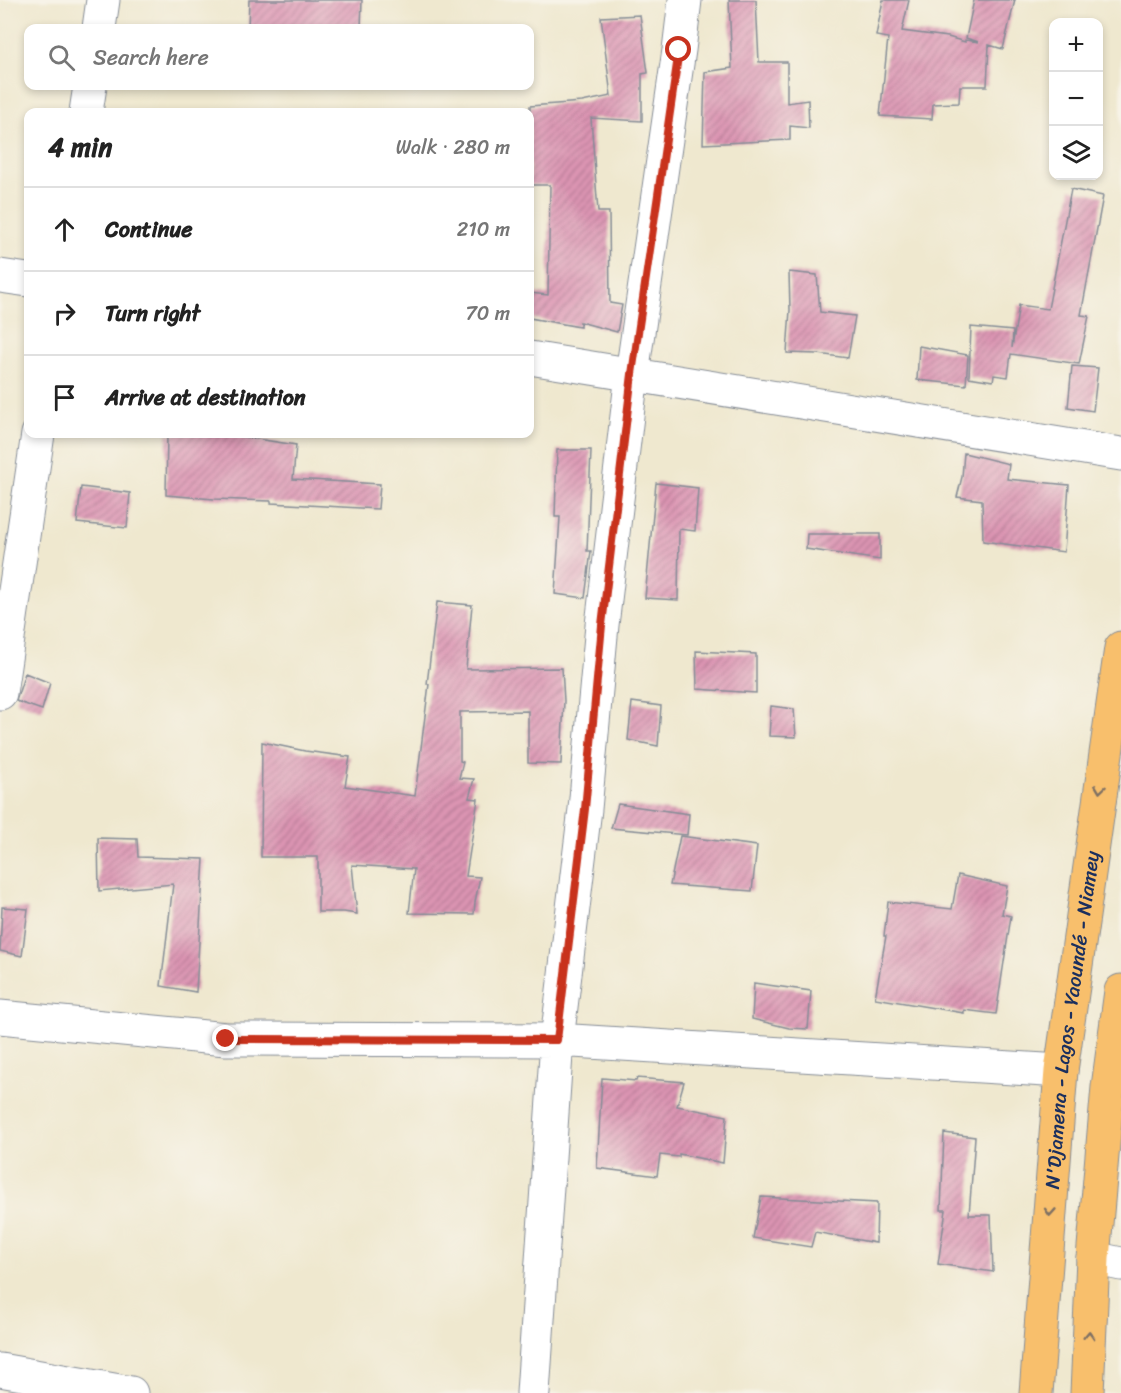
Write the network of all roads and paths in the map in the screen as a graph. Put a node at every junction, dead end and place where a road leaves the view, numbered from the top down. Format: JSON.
{"nodes":[{"id":1,"x":103,"y":0,"type":"edge"},
{"id":2,"x":685,"y":0,"type":"edge"},
{"id":3,"x":100,"y":24,"type":"edge"},
{"id":4,"x":89,"y":90,"type":"edge"},
{"id":5,"x":87,"y":108,"type":"edge"},
{"id":6,"x":0,"y":276,"type":"edge"},
{"id":7,"x":24,"y":279,"type":"edge"},
{"id":8,"x":534,"y":359,"type":"edge"},
{"id":9,"x":632,"y":374,"type":"junction"},
{"id":10,"x":37,"y":438,"type":"edge"},
{"id":11,"x":1121,"y":454,"type":"edge"},
{"id":12,"x":1121,"y":648,"type":"edge"},
{"id":13,"x":0,"y":693,"type":"edge"},
{"id":14,"x":1121,"y":991,"type":"edge"},
{"id":15,"x":0,"y":1017,"type":"edge"},
{"id":16,"x":557,"y":1040,"type":"junction"},
{"id":17,"x":1061,"y":1071,"type":"junction"},
{"id":18,"x":1107,"y":1261,"type":"edge"},
{"id":19,"x":0,"y":1370,"type":"edge"},
{"id":20,"x":131,"y":1393,"type":"edge"},
{"id":21,"x":533,"y":1393,"type":"edge"},
{"id":22,"x":1036,"y":1393,"type":"edge"},
{"id":23,"x":1087,"y":1393,"type":"edge"}],
"edges":[{"from":1,"to":3,"type":"street"},
{"from":2,"to":9,"type":"street"},
{"from":4,"to":5,"type":"street"},
{"from":6,"to":7,"type":"street"},
{"from":8,"to":9,"type":"street"},
{"from":9,"to":11,"type":"street"},
{"from":9,"to":16,"type":"street"},
{"from":10,"to":13,"type":"street"},
{"from":12,"to":17,"type":"highway","name":"N'Djamena - Lagos - Yaoundé - Niamey","one_way":true},
{"from":14,"to":18,"type":"highway"},
{"from":15,"to":16,"type":"street"},
{"from":16,"to":17,"type":"street"},
{"from":16,"to":21,"type":"street"},
{"from":17,"to":22,"type":"highway","name":"N'Djamena - Lagos - Yaoundé - Niamey","one_way":true},
{"from":23,"to":18,"type":"highway","one_way":true},
{"from":19,"to":20,"type":"street"}]}
